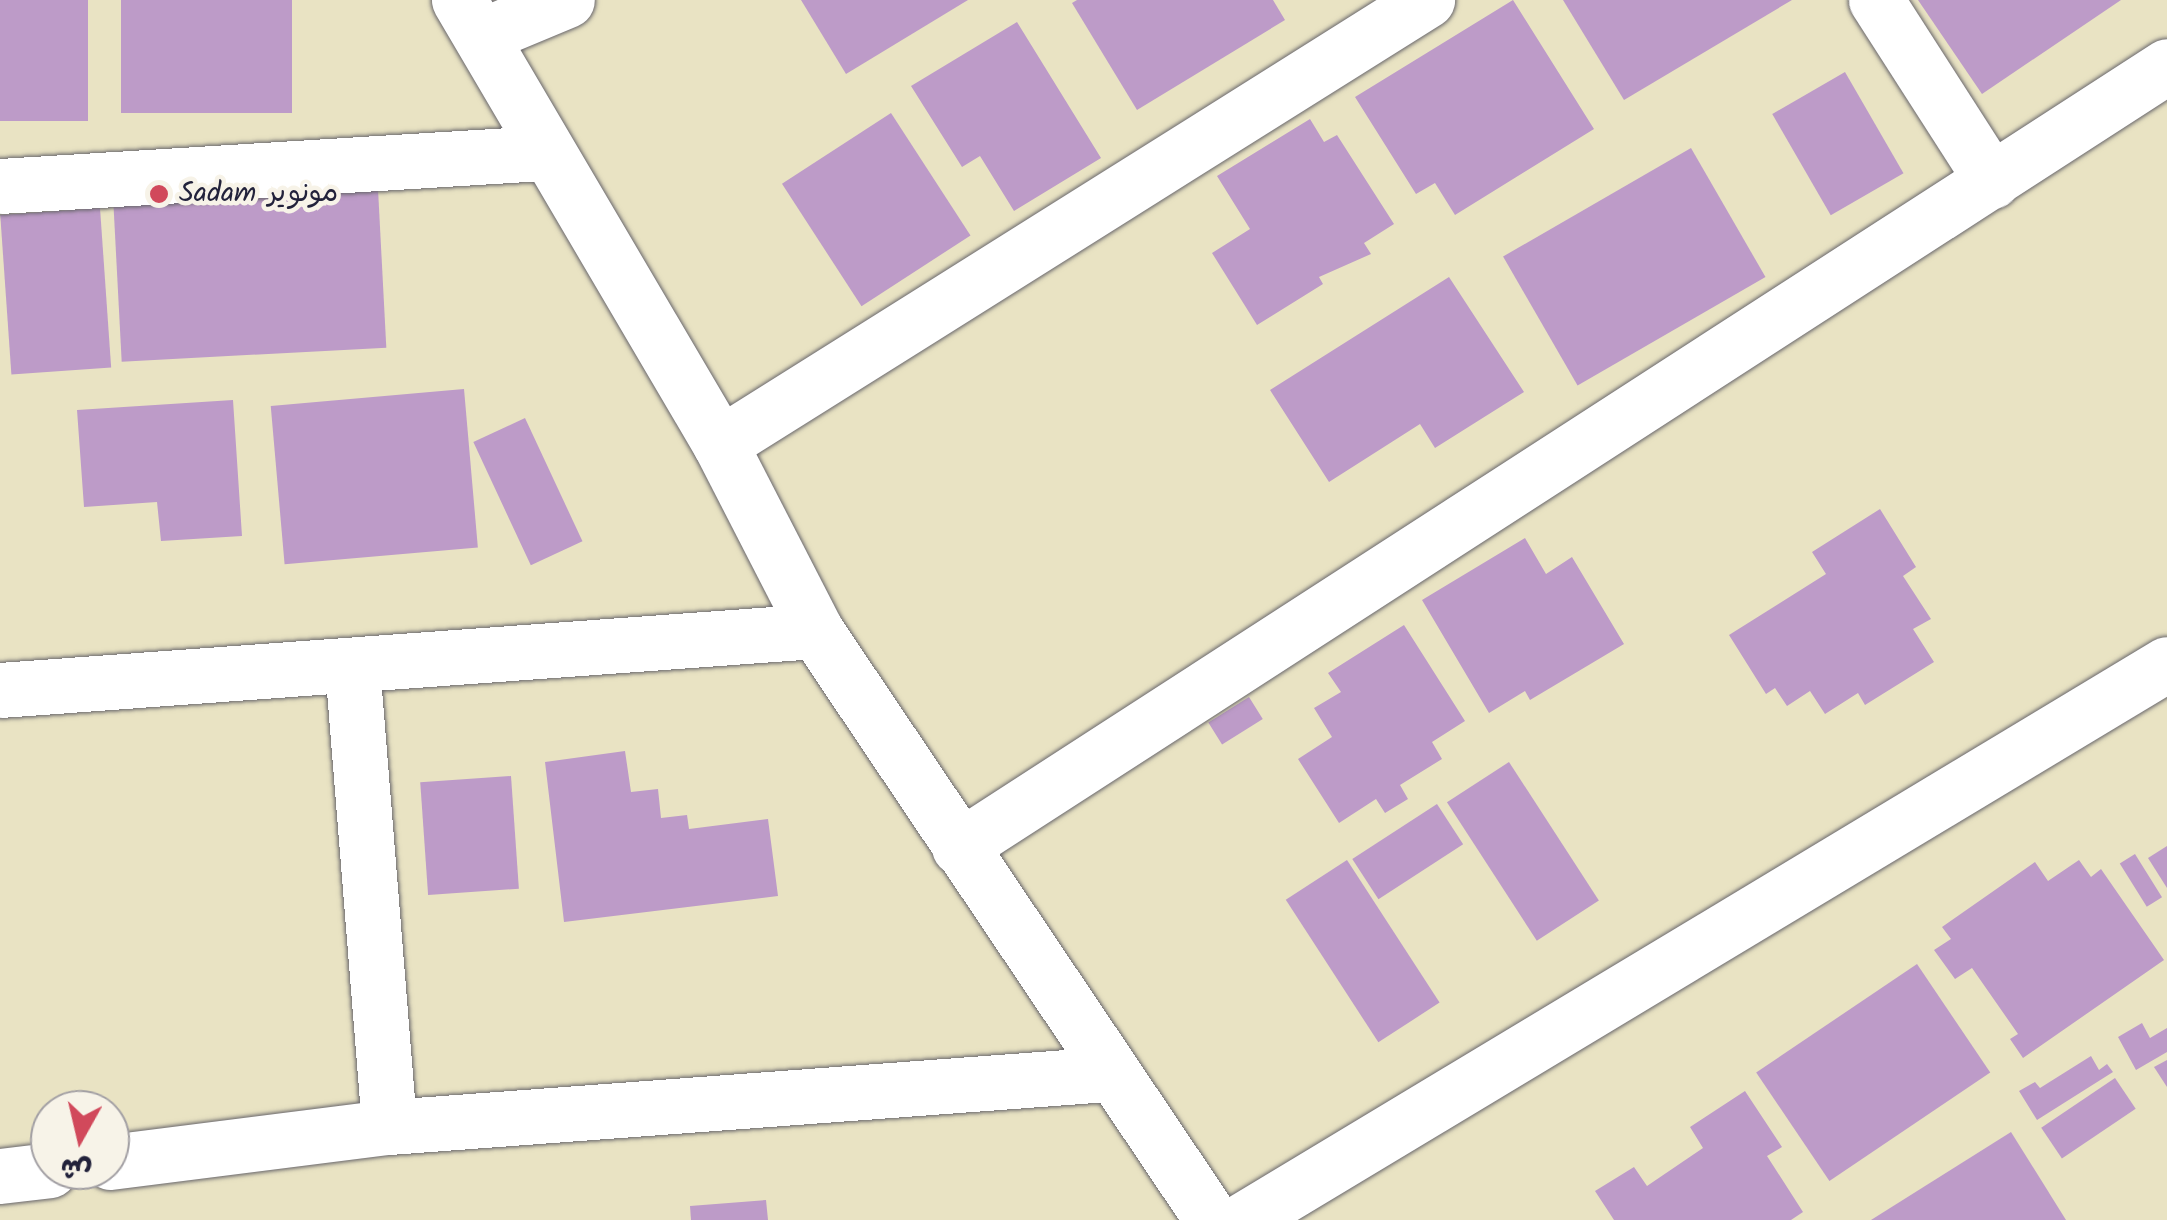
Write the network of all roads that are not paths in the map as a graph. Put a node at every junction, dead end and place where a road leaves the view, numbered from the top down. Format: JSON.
{"nodes":[{"id":1,"x":567,"y":0,"type":"edge"},
{"id":2,"x":1427,"y":0,"type":"edge"},
{"id":3,"x":1876,"y":0,"type":"edge"},
{"id":4,"x":470,"y":18,"type":"edge"},
{"id":5,"x":2167,"y":66,"type":"edge"},
{"id":6,"x":543,"y":153,"type":"junction"},
{"id":7,"x":1992,"y":181,"type":"junction"},
{"id":8,"x":0,"y":186,"type":"edge"},
{"id":9,"x":720,"y":444,"type":"junction"},
{"id":10,"x":816,"y":630,"type":"junction"},
{"id":11,"x":2167,"y":664,"type":"edge"},
{"id":12,"x":352,"y":665,"type":"junction"},
{"id":13,"x":0,"y":690,"type":"edge"},
{"id":14,"x":959,"y":847,"type":"junction"},
{"id":15,"x":1108,"y":1074,"type":"junction"},
{"id":16,"x":388,"y":1127,"type":"junction"},
{"id":17,"x":130,"y":1159,"type":"edge"},
{"id":18,"x":30,"y":1172,"type":"edge"},
{"id":19,"x":0,"y":1176,"type":"edge"},
{"id":20,"x":1212,"y":1220,"type":"edge"},
{"id":21,"x":1242,"y":1220,"type":"edge"}],
"edges":[{"from":1,"to":4,"type":"street"},
{"from":2,"to":9,"type":"street"},
{"from":3,"to":7,"type":"street"},
{"from":4,"to":6,"type":"street"},
{"from":5,"to":7,"type":"street"},
{"from":6,"to":8,"type":"street"},
{"from":6,"to":9,"type":"street"},
{"from":7,"to":14,"type":"street"},
{"from":9,"to":10,"type":"street"},
{"from":10,"to":12,"type":"street"},
{"from":10,"to":14,"type":"street"},
{"from":11,"to":21,"type":"street"},
{"from":12,"to":13,"type":"street"},
{"from":12,"to":16,"type":"street"},
{"from":14,"to":15,"type":"street"},
{"from":15,"to":16,"type":"street"},
{"from":15,"to":20,"type":"street"},
{"from":16,"to":17,"type":"street"},
{"from":18,"to":19,"type":"street"}]}
